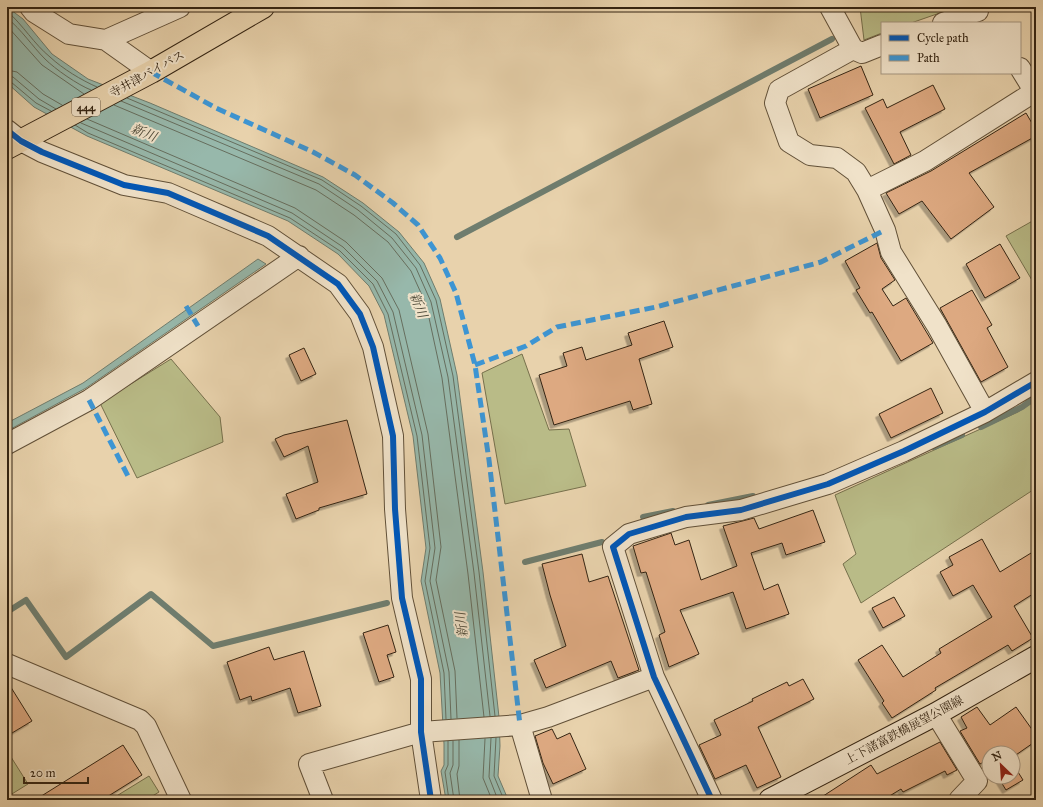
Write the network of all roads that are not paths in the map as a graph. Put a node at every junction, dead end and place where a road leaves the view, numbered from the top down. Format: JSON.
{"nodes":[{"id":1,"x":30,"y":7,"type":"edge"},
{"id":2,"x":180,"y":7,"type":"edge"},
{"id":3,"x":264,"y":7,"type":"edge"},
{"id":4,"x":830,"y":7,"type":"edge"},
{"id":5,"x":981,"y":14,"type":"edge"},
{"id":6,"x":947,"y":22,"type":"edge"},
{"id":7,"x":106,"y":40,"type":"junction"},
{"id":8,"x":881,"y":45,"type":"edge"},
{"id":9,"x":853,"y":49,"type":"junction"},
{"id":10,"x":1021,"y":70,"type":"edge"},
{"id":11,"x":151,"y":72,"type":"junction"},
{"id":12,"x":1035,"y":93,"type":"edge"},
{"id":13,"x":12,"y":140,"type":"edge"},
{"id":14,"x":867,"y":190,"type":"junction"},
{"id":15,"x":299,"y":256,"type":"junction"},
{"id":16,"x":1036,"y":382,"type":"edge"},
{"id":17,"x":984,"y":412,"type":"junction"},
{"id":18,"x":7,"y":444,"type":"edge"},
{"id":19,"x":1036,"y":657,"type":"edge"},
{"id":20,"x":7,"y":664,"type":"edge"},
{"id":21,"x":654,"y":677,"type":"junction"},
{"id":22,"x":936,"y":714,"type":"junction"},
{"id":23,"x":516,"y":726,"type":"junction"},
{"id":24,"x":425,"y":731,"type":"junction"},
{"id":25,"x":181,"y":800,"type":"edge"},
{"id":26,"x":323,"y":800,"type":"edge"},
{"id":27,"x":431,"y":800,"type":"edge"},
{"id":28,"x":542,"y":800,"type":"edge"},
{"id":29,"x":712,"y":800,"type":"edge"},
{"id":30,"x":770,"y":800,"type":"edge"},
{"id":31,"x":959,"y":800,"type":"edge"}],
"edges":[{"from":1,"to":7,"type":"street"},
{"from":2,"to":7,"type":"street"},
{"from":3,"to":11,"type":"highway","name":"寺井津バイパス","number":"444"},
{"from":4,"to":9,"type":"street"},
{"from":5,"to":6,"type":"street"},
{"from":7,"to":11,"type":"street"},
{"from":8,"to":9,"type":"street"},
{"from":9,"to":14,"type":"street"},
{"from":10,"to":12,"type":"street"},
{"from":11,"to":13,"type":"highway","name":"寺井津バイパス","number":"444"},
{"from":12,"to":14,"type":"street"},
{"from":13,"to":15,"type":"street"},
{"from":14,"to":17,"type":"street"},
{"from":15,"to":18,"type":"street"},
{"from":15,"to":24,"type":"street"},
{"from":16,"to":17,"type":"street"},
{"from":17,"to":21,"type":"street"},
{"from":19,"to":22,"type":"street","name":"上下諸富鉄橋展望公園線"},
{"from":20,"to":25,"type":"street"},
{"from":21,"to":23,"type":"street"},
{"from":21,"to":29,"type":"street"},
{"from":22,"to":30,"type":"street","name":"上下諸富鉄橋展望公園線"},
{"from":22,"to":31,"type":"street"},
{"from":23,"to":24,"type":"street"},
{"from":23,"to":28,"type":"street"},
{"from":24,"to":26,"type":"street"},
{"from":24,"to":27,"type":"street"}]}
